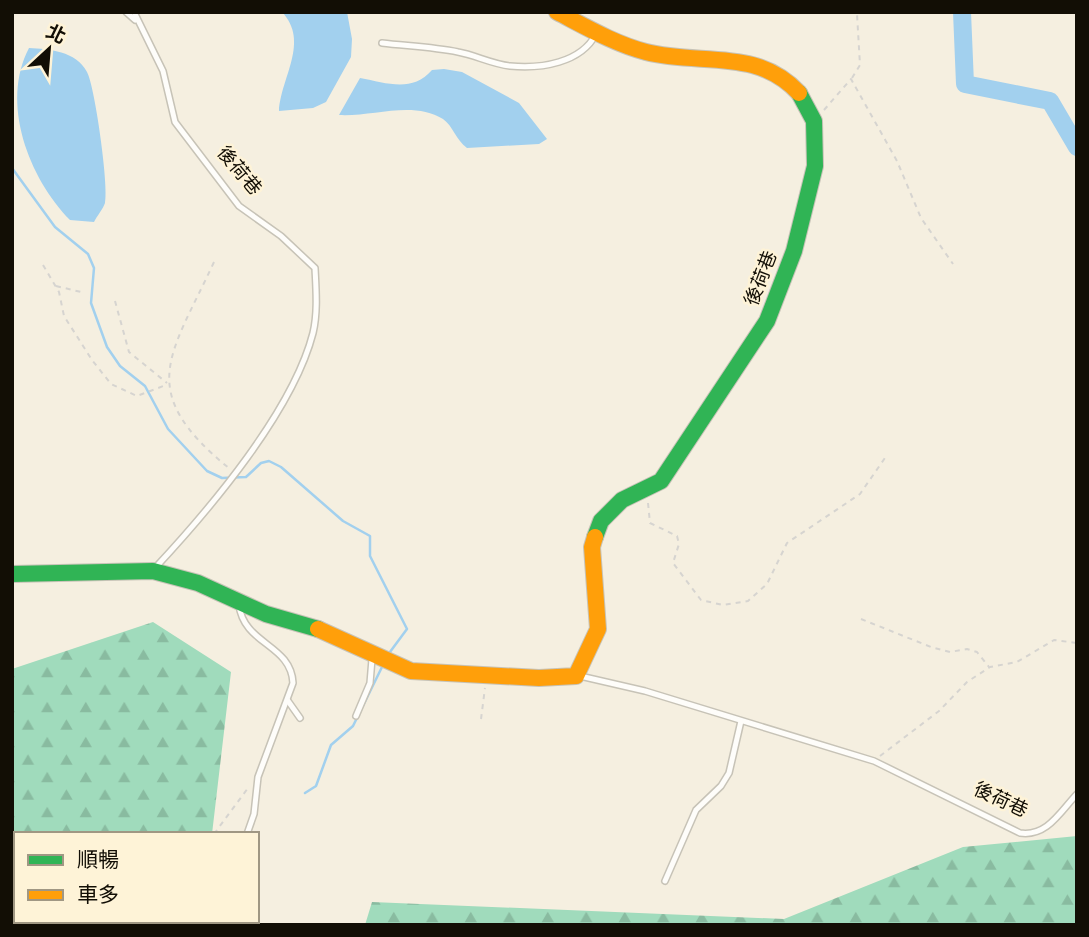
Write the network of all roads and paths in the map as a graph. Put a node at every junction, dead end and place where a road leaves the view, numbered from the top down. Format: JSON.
{"nodes":[{"id":1,"x":126,"y":12,"type":"edge"},
{"id":2,"x":134,"y":12,"type":"edge"},
{"id":3,"x":557,"y":12,"type":"edge"},
{"id":4,"x":857,"y":14,"type":"dead end"},
{"id":5,"x":138,"y":22,"type":"junction"},
{"id":6,"x":597,"y":32,"type":"junction"},
{"id":7,"x":382,"y":43,"type":"dead end"},
{"id":8,"x":851,"y":79,"type":"junction"},
{"id":9,"x":814,"y":121,"type":"junction"},
{"id":10,"x":214,"y":262,"type":"dead end"},
{"id":11,"x":953,"y":264,"type":"dead end"},
{"id":12,"x":43,"y":265,"type":"dead end"},
{"id":13,"x":55,"y":285,"type":"junction"},
{"id":14,"x":81,"y":292,"type":"dead end"},
{"id":15,"x":115,"y":301,"type":"dead end"},
{"id":16,"x":168,"y":384,"type":"junction"},
{"id":17,"x":887,"y":455,"type":"dead end"},
{"id":18,"x":233,"y":472,"type":"junction"},
{"id":19,"x":649,"y":488,"type":"junction"},
{"id":20,"x":153,"y":571,"type":"junction"},
{"id":21,"x":12,"y":574,"type":"edge"},
{"id":22,"x":238,"y":602,"type":"junction"},
{"id":23,"x":861,"y":619,"type":"dead end"},
{"id":24,"x":1077,"y":643,"type":"edge"},
{"id":25,"x":372,"y":656,"type":"junction"},
{"id":26,"x":990,"y":667,"type":"junction"},
{"id":27,"x":576,"y":676,"type":"junction"},
{"id":28,"x":486,"y":677,"type":"junction"},
{"id":29,"x":288,"y":701,"type":"junction"},
{"id":30,"x":356,"y":716,"type":"dead end"},
{"id":31,"x":300,"y":718,"type":"dead end"},
{"id":32,"x":481,"y":719,"type":"dead end"},
{"id":33,"x":741,"y":722,"type":"junction"},
{"id":34,"x":873,"y":761,"type":"junction"},
{"id":35,"x":258,"y":777,"type":"junction"},
{"id":36,"x":1077,"y":794,"type":"edge"},
{"id":37,"x":216,"y":832,"type":"edge"},
{"id":38,"x":248,"y":832,"type":"edge"},
{"id":39,"x":665,"y":881,"type":"dead end"}],
"edges":[{"from":1,"to":5,"type":"lane","name":"後荷巷"},
{"from":2,"to":5,"type":"lane","name":"後荷巷"},
{"from":3,"to":6,"type":"street","name":"後荷巷"},
{"from":4,"to":8,"type":"path"},
{"from":5,"to":18,"type":"lane","name":"後荷巷"},
{"from":6,"to":7,"type":"lane"},
{"from":6,"to":9,"type":"street","name":"後荷巷"},
{"from":8,"to":9,"type":"path"},
{"from":8,"to":11,"type":"path"},
{"from":9,"to":19,"type":"street","name":"後荷巷"},
{"from":10,"to":16,"type":"path"},
{"from":12,"to":13,"type":"path"},
{"from":13,"to":14,"type":"path"},
{"from":13,"to":16,"type":"path"},
{"from":15,"to":16,"type":"path"},
{"from":16,"to":18,"type":"path"},
{"from":17,"to":19,"type":"path"},
{"from":18,"to":20,"type":"lane","name":"後荷巷"},
{"from":19,"to":27,"type":"street","name":"後荷巷"},
{"from":20,"to":21,"type":"street","name":"後荷巷"},
{"from":20,"to":22,"type":"street","name":"後荷巷"},
{"from":22,"to":25,"type":"street","name":"後荷巷"},
{"from":22,"to":29,"type":"lane"},
{"from":23,"to":26,"type":"path"},
{"from":24,"to":26,"type":"path"},
{"from":25,"to":28,"type":"street","name":"後荷巷"},
{"from":25,"to":30,"type":"lane"},
{"from":26,"to":34,"type":"path"},
{"from":27,"to":28,"type":"street","name":"後荷巷"},
{"from":27,"to":33,"type":"lane","name":"後荷巷"},
{"from":28,"to":32,"type":"path"},
{"from":29,"to":31,"type":"lane"},
{"from":29,"to":35,"type":"lane"},
{"from":33,"to":34,"type":"lane","name":"後荷巷"},
{"from":33,"to":39,"type":"lane"},
{"from":34,"to":36,"type":"lane","name":"後荷巷"},
{"from":35,"to":37,"type":"path"},
{"from":35,"to":38,"type":"lane"}]}
